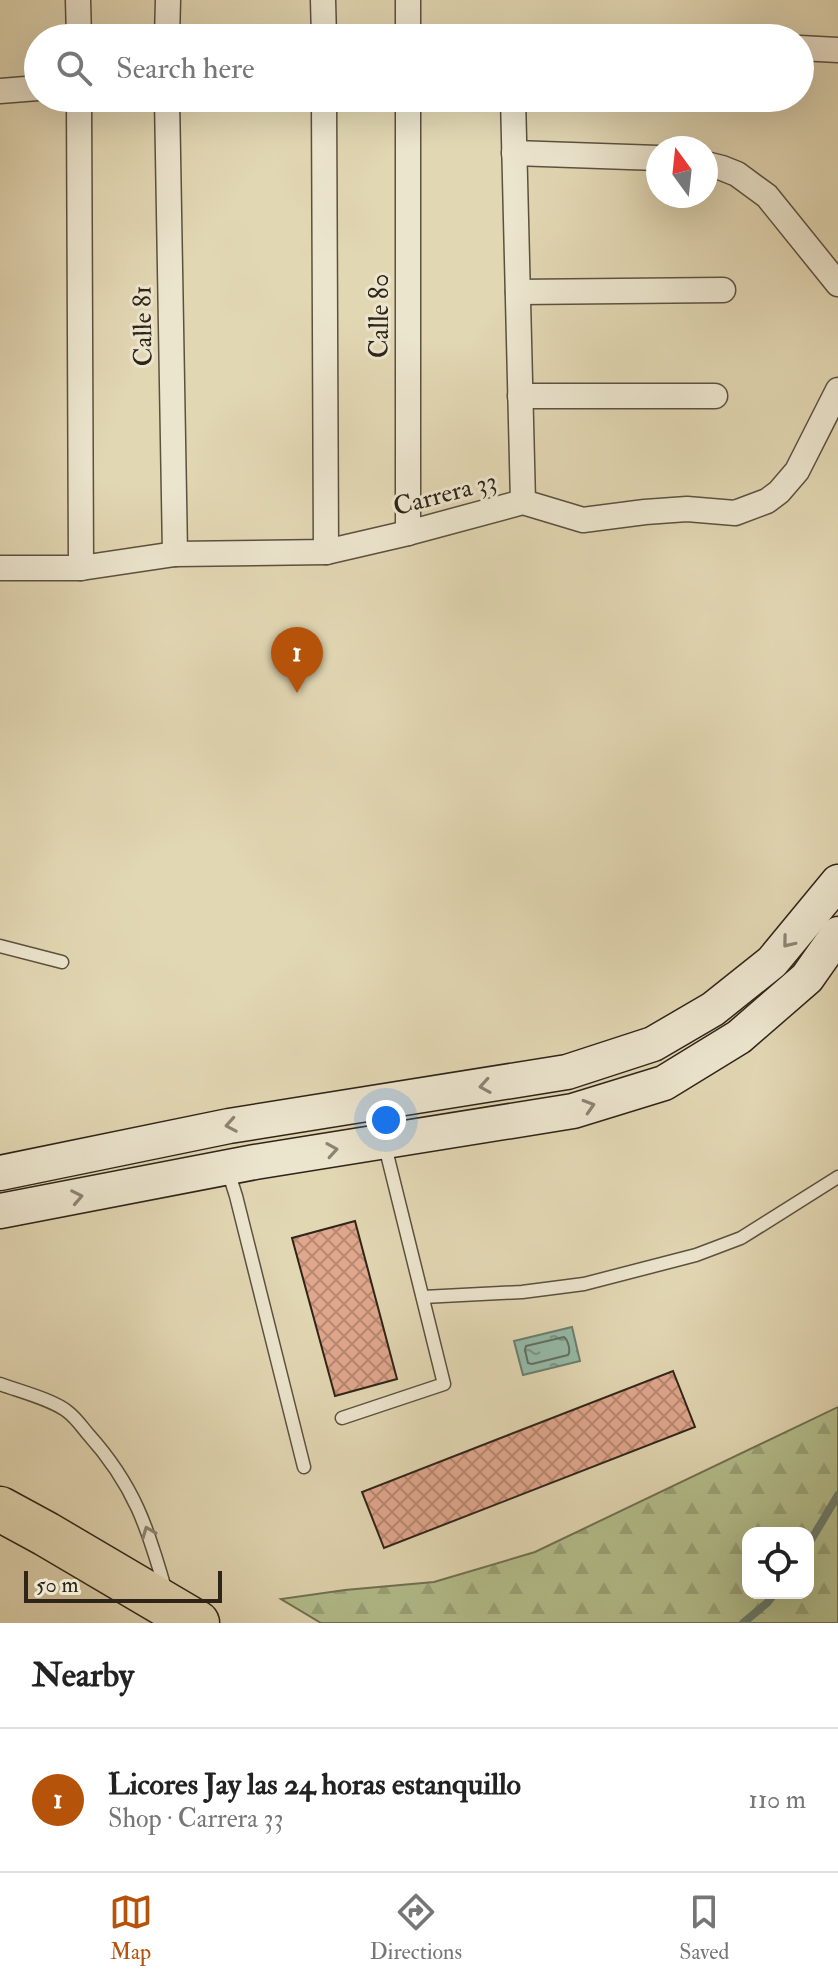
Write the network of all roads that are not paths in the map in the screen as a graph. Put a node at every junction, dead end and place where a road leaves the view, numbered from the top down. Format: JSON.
{"nodes":[{"id":1,"x":78,"y":0,"type":"edge"},
{"id":2,"x":168,"y":0,"type":"edge"},
{"id":3,"x":323,"y":0,"type":"edge"},
{"id":4,"x":408,"y":0,"type":"edge"},
{"id":5,"x":79,"y":24,"type":"edge"},
{"id":6,"x":167,"y":24,"type":"edge"},
{"id":7,"x":324,"y":24,"type":"edge"},
{"id":8,"x":408,"y":24,"type":"edge"},
{"id":9,"x":814,"y":49,"type":"edge"},
{"id":10,"x":838,"y":50,"type":"edge"},
{"id":11,"x":24,"y":89,"type":"edge"},
{"id":12,"x":0,"y":91,"type":"edge"},
{"id":13,"x":79,"y":112,"type":"edge"},
{"id":14,"x":167,"y":112,"type":"edge"},
{"id":15,"x":324,"y":112,"type":"edge"},
{"id":16,"x":408,"y":112,"type":"edge"},
{"id":17,"x":513,"y":112,"type":"edge"},
{"id":18,"x":514,"y":153,"type":"junction"},
{"id":19,"x":646,"y":158,"type":"edge"},
{"id":20,"x":718,"y":167,"type":"edge"},
{"id":21,"x":838,"y":284,"type":"edge"},
{"id":22,"x":723,"y":290,"type":"dead end"},
{"id":23,"x":518,"y":292,"type":"junction"},
{"id":24,"x":838,"y":390,"type":"edge"},
{"id":25,"x":520,"y":396,"type":"junction"},
{"id":26,"x":715,"y":396,"type":"dead end"},
{"id":27,"x":523,"y":502,"type":"junction"},
{"id":28,"x":408,"y":533,"type":"junction"},
{"id":29,"x":326,"y":552,"type":"junction"},
{"id":30,"x":175,"y":554,"type":"junction"},
{"id":31,"x":0,"y":568,"type":"edge"},
{"id":32,"x":81,"y":568,"type":"junction"},
{"id":33,"x":838,"y":882,"type":"edge"},
{"id":34,"x":838,"y":934,"type":"edge"},
{"id":35,"x":0,"y":946,"type":"edge"},
{"id":36,"x":62,"y":962,"type":"dead end"},
{"id":37,"x":384,"y":1141,"type":"junction"},
{"id":38,"x":227,"y":1168,"type":"junction"},
{"id":39,"x":0,"y":1173,"type":"edge"},
{"id":40,"x":838,"y":1177,"type":"edge"},
{"id":41,"x":0,"y":1211,"type":"edge"},
{"id":42,"x":423,"y":1297,"type":"junction"},
{"id":43,"x":0,"y":1384,"type":"edge"},
{"id":44,"x":342,"y":1418,"type":"dead end"},
{"id":45,"x":304,"y":1467,"type":"dead end"},
{"id":46,"x":0,"y":1491,"type":"edge"},
{"id":47,"x":0,"y":1509,"type":"edge"},
{"id":48,"x":0,"y":1522,"type":"edge"},
{"id":49,"x":46,"y":1534,"type":"junction"},
{"id":50,"x":183,"y":1615,"type":"edge"}],
"edges":[{"from":1,"to":5,"type":"street"},
{"from":2,"to":6,"type":"street"},
{"from":3,"to":7,"type":"street"},
{"from":4,"to":8,"type":"street"},
{"from":9,"to":10,"type":"street"},
{"from":11,"to":12,"type":"street"},
{"from":13,"to":32,"type":"street"},
{"from":14,"to":30,"type":"street","name":"Calle 81"},
{"from":15,"to":29,"type":"street"},
{"from":16,"to":28,"type":"street","name":"Calle 80"},
{"from":17,"to":18,"type":"street"},
{"from":18,"to":19,"type":"street"},
{"from":18,"to":23,"type":"street"},
{"from":20,"to":21,"type":"street"},
{"from":22,"to":23,"type":"street"},
{"from":23,"to":25,"type":"street"},
{"from":24,"to":27,"type":"street","name":"Carrera 33"},
{"from":25,"to":26,"type":"street"},
{"from":25,"to":27,"type":"street"},
{"from":27,"to":28,"type":"street","name":"Carrera 33"},
{"from":28,"to":29,"type":"street","name":"Carrera 33"},
{"from":29,"to":30,"type":"street","name":"Carrera 33"},
{"from":30,"to":32,"type":"street","name":"Carrera 33"},
{"from":31,"to":32,"type":"street","name":"Carrera 33"},
{"from":33,"to":39,"type":"street","one_way":true},
{"from":37,"to":34,"type":"street","one_way":true},
{"from":35,"to":36,"type":"lane"},
{"from":38,"to":37,"type":"street","one_way":true},
{"from":37,"to":42,"type":"lane"},
{"from":41,"to":38,"type":"street","one_way":true},
{"from":38,"to":45,"type":"lane"},
{"from":40,"to":42,"type":"lane"},
{"from":42,"to":44,"type":"lane"},
{"from":50,"to":43,"type":"lane","one_way":true},
{"from":46,"to":49,"type":"street"},
{"from":47,"to":49,"type":"highway"},
{"from":48,"to":49,"type":"street"},
{"from":49,"to":50,"type":"highway"}]}
